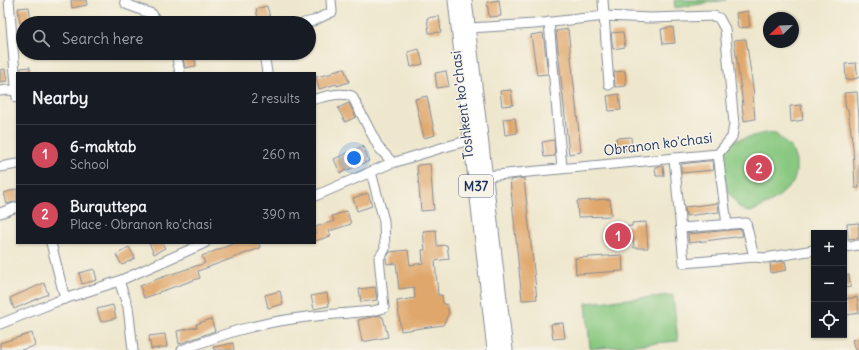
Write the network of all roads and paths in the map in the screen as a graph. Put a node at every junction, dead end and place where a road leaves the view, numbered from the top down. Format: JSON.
{"nodes":[{"id":1,"x":124,"y":0,"type":"edge"},
{"id":2,"x":330,"y":0,"type":"edge"},
{"id":3,"x":455,"y":0,"type":"edge"},
{"id":4,"x":465,"y":0,"type":"edge"},
{"id":5,"x":603,"y":0,"type":"edge"},
{"id":6,"x":9,"y":3,"type":"edge"},
{"id":7,"x":0,"y":8,"type":"edge"},
{"id":8,"x":153,"y":16,"type":"edge"},
{"id":9,"x":605,"y":16,"type":"junction"},
{"id":10,"x":316,"y":20,"type":"edge"},
{"id":11,"x":549,"y":22,"type":"junction"},
{"id":12,"x":468,"y":28,"type":"junction"},
{"id":13,"x":177,"y":60,"type":"edge"},
{"id":14,"x":265,"y":60,"type":"edge"},
{"id":15,"x":180,"y":72,"type":"edge"},
{"id":16,"x":267,"y":72,"type":"edge"},
{"id":17,"x":609,"y":85,"type":"dead end"},
{"id":18,"x":0,"y":91,"type":"edge"},
{"id":19,"x":16,"y":91,"type":"edge"},
{"id":20,"x":316,"y":99,"type":"edge"},
{"id":21,"x":470,"y":140,"type":"junction"},
{"id":22,"x":718,"y":154,"type":"junction"},
{"id":23,"x":674,"y":158,"type":"junction"},
{"id":24,"x":393,"y":163,"type":"junction"},
{"id":25,"x":16,"y":164,"type":"edge"},
{"id":26,"x":0,"y":167,"type":"edge"},
{"id":27,"x":562,"y":168,"type":"junction"},
{"id":28,"x":371,"y":172,"type":"junction"},
{"id":29,"x":486,"y":176,"type":"junction"},
{"id":30,"x":316,"y":196,"type":"edge"},
{"id":31,"x":16,"y":207,"type":"edge"},
{"id":32,"x":0,"y":213,"type":"edge"},
{"id":33,"x":727,"y":225,"type":"junction"},
{"id":34,"x":681,"y":228,"type":"junction"},
{"id":35,"x":51,"y":244,"type":"edge"},
{"id":36,"x":203,"y":244,"type":"edge"},
{"id":37,"x":859,"y":245,"type":"edge"},
{"id":38,"x":847,"y":247,"type":"edge"},
{"id":39,"x":811,"y":250,"type":"edge"},
{"id":40,"x":754,"y":257,"type":"junction"},
{"id":41,"x":119,"y":281,"type":"junction"},
{"id":42,"x":64,"y":299,"type":"junction"},
{"id":43,"x":0,"y":324,"type":"edge"},
{"id":44,"x":133,"y":350,"type":"edge"},
{"id":45,"x":182,"y":350,"type":"edge"},
{"id":46,"x":494,"y":350,"type":"edge"},
{"id":47,"x":506,"y":350,"type":"edge"}],
"edges":[{"from":1,"to":8,"type":"street"},
{"from":2,"to":10,"type":"street"},
{"from":3,"to":21,"type":"highway","name":"Toshkent ko'chasi","number":"M37"},
{"from":4,"to":12,"type":"highway","name":"Toshkent ko'chasi","number":"M37"},
{"from":5,"to":9,"type":"street"},
{"from":6,"to":7,"type":"street"},
{"from":6,"to":19,"type":"street"},
{"from":9,"to":11,"type":"street","name":"Obranon ko'chasi"},
{"from":9,"to":17,"type":"street"},
{"from":9,"to":22,"type":"street","name":"Obranon ko'chasi"},
{"from":11,"to":12,"type":"street","name":"Obranon ko'chasi"},
{"from":11,"to":27,"type":"street"},
{"from":12,"to":29,"type":"highway","name":"Toshkent ko'chasi","number":"M37"},
{"from":13,"to":15,"type":"street"},
{"from":14,"to":16,"type":"street"},
{"from":18,"to":19,"type":"street"},
{"from":20,"to":24,"type":"street"},
{"from":21,"to":24,"type":"street"},
{"from":21,"to":46,"type":"highway","name":"Toshkent ko'chasi","number":"M37"},
{"from":22,"to":23,"type":"street","name":"Obranon ko'chasi"},
{"from":22,"to":33,"type":"street"},
{"from":23,"to":27,"type":"street","name":"Obranon ko'chasi"},
{"from":23,"to":34,"type":"street"},
{"from":24,"to":28,"type":"street"},
{"from":25,"to":26,"type":"street"},
{"from":27,"to":29,"type":"street","name":"Obranon ko'chasi"},
{"from":28,"to":30,"type":"street"},
{"from":28,"to":45,"type":"street"},
{"from":29,"to":47,"type":"highway","name":"Toshkent ko'chasi","number":"M37"},
{"from":31,"to":32,"type":"street"},
{"from":33,"to":34,"type":"street"},
{"from":33,"to":40,"type":"street"},
{"from":34,"to":40,"type":"street"},
{"from":35,"to":42,"type":"street"},
{"from":36,"to":41,"type":"street"},
{"from":37,"to":38,"type":"street"},
{"from":39,"to":40,"type":"street"},
{"from":41,"to":42,"type":"street"},
{"from":41,"to":44,"type":"street"},
{"from":42,"to":43,"type":"street"}]}
